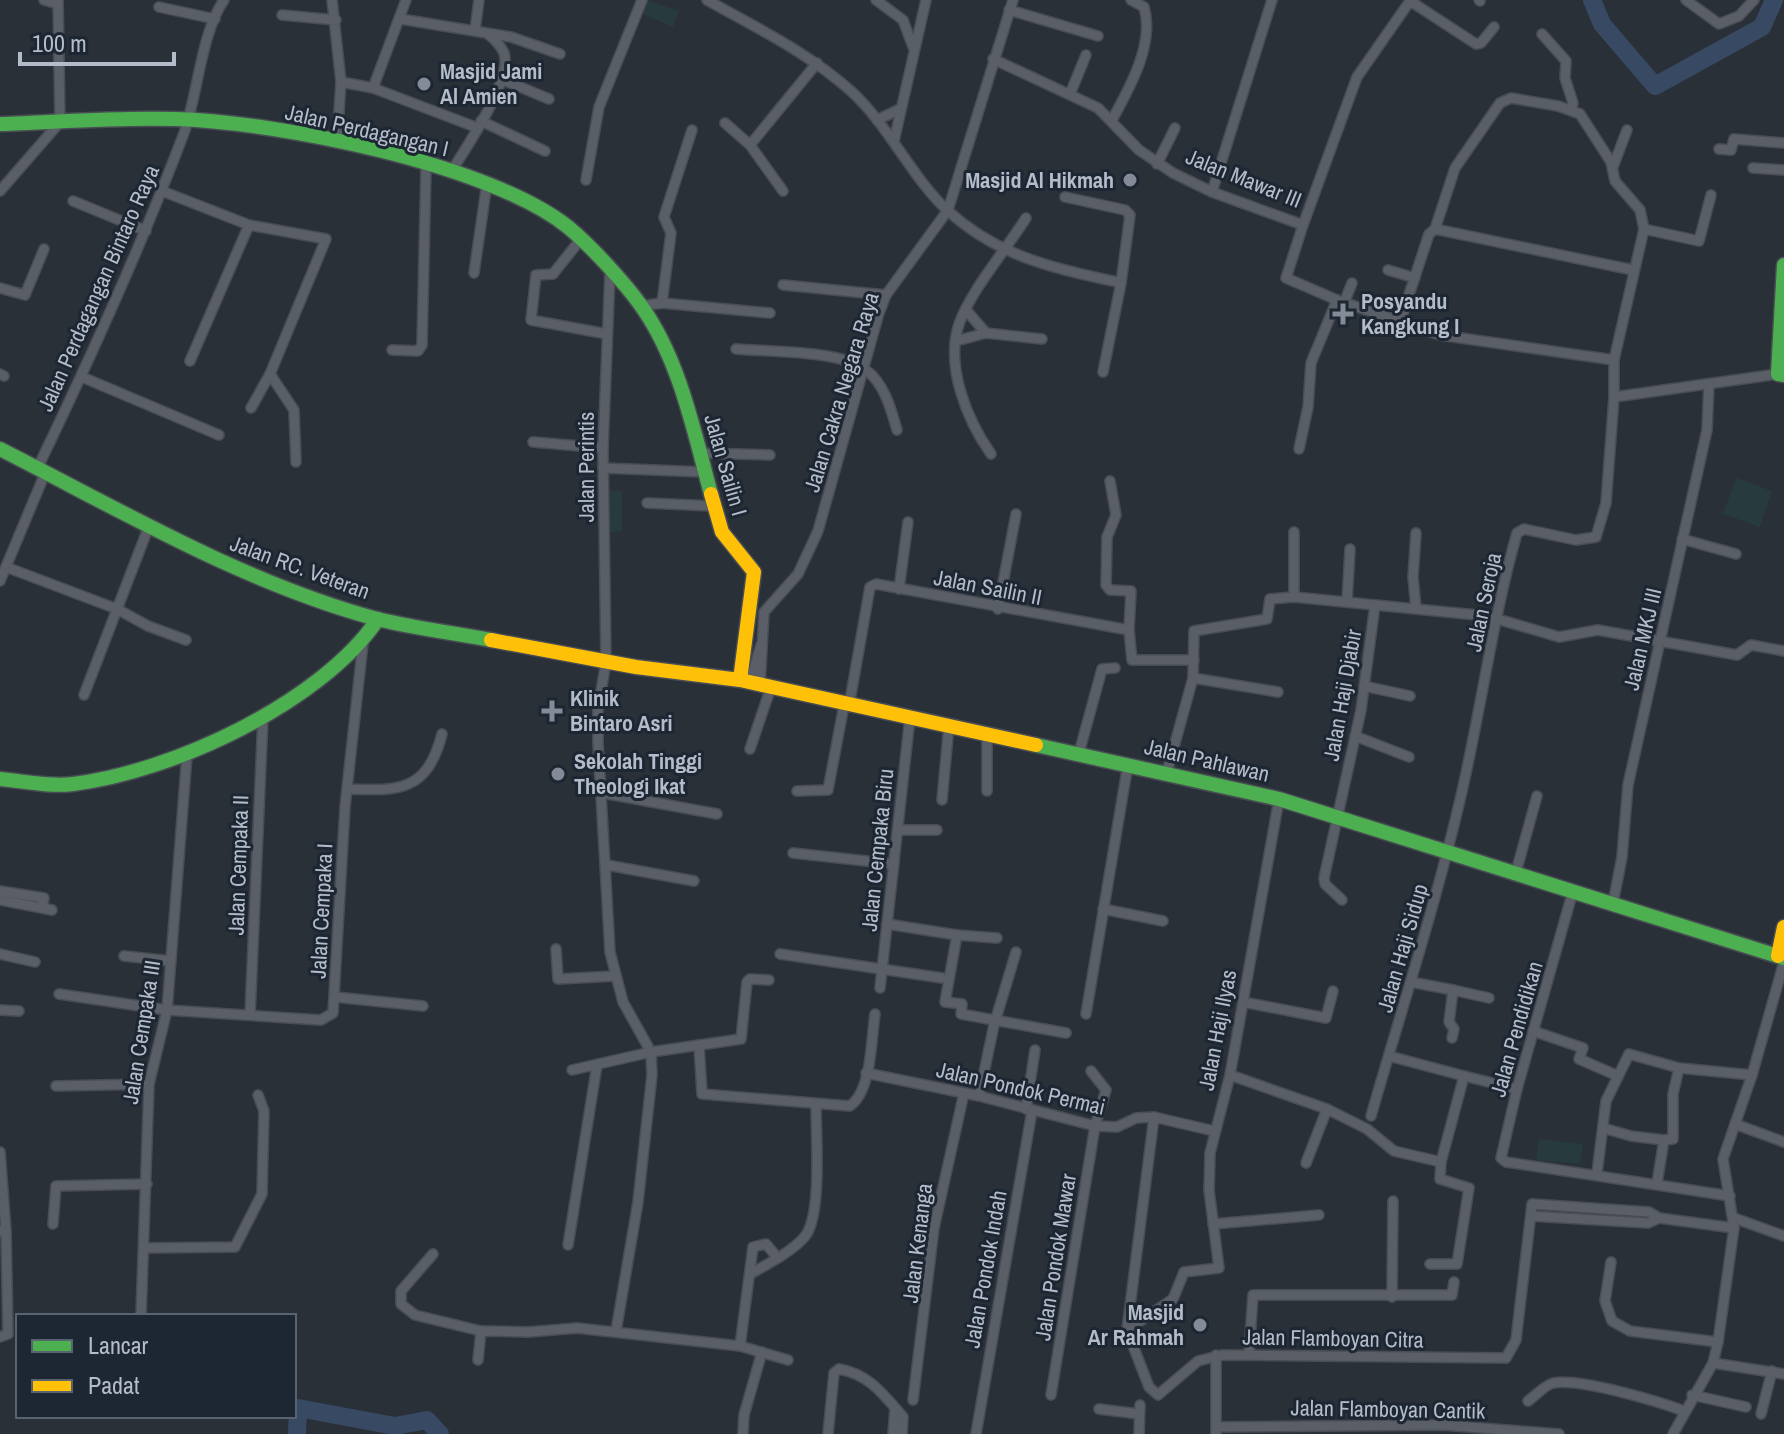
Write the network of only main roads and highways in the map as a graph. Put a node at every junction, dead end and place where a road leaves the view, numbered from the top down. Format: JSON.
{"nodes":[{"id":1,"x":0,"y":124,"type":"edge"},
{"id":2,"x":1784,"y":265,"type":"edge"},
{"id":3,"x":610,"y":272,"type":"joint"},
{"id":4,"x":1781,"y":374,"type":"edge"},
{"id":5,"x":0,"y":449,"type":"edge"},
{"id":6,"x":378,"y":619,"type":"junction"},
{"id":7,"x":606,"y":662,"type":"joint"},
{"id":8,"x":755,"y":684,"type":"junction"},
{"id":9,"x":0,"y":779,"type":"edge"},
{"id":10,"x":1784,"y":927,"type":"edge"},
{"id":11,"x":1782,"y":959,"type":"edge"}],
"edges":[{"from":1,"to":3,"type":"main road","name":"Jalan Perdagangan I"},
{"from":2,"to":4,"type":"main road"},
{"from":3,"to":8,"type":"main road","name":"Jalan Sailin I"},
{"from":5,"to":6,"type":"main road","name":"Jalan RC. Veteran"},
{"from":6,"to":7,"type":"main road","name":"Jalan RC. Veteran"},
{"from":6,"to":9,"type":"main road"},
{"from":7,"to":8,"type":"main road","name":"Jalan Pahlawan"},
{"from":8,"to":11,"type":"main road","name":"Jalan Pahlawan"},
{"from":10,"to":11,"type":"main road"}]}
